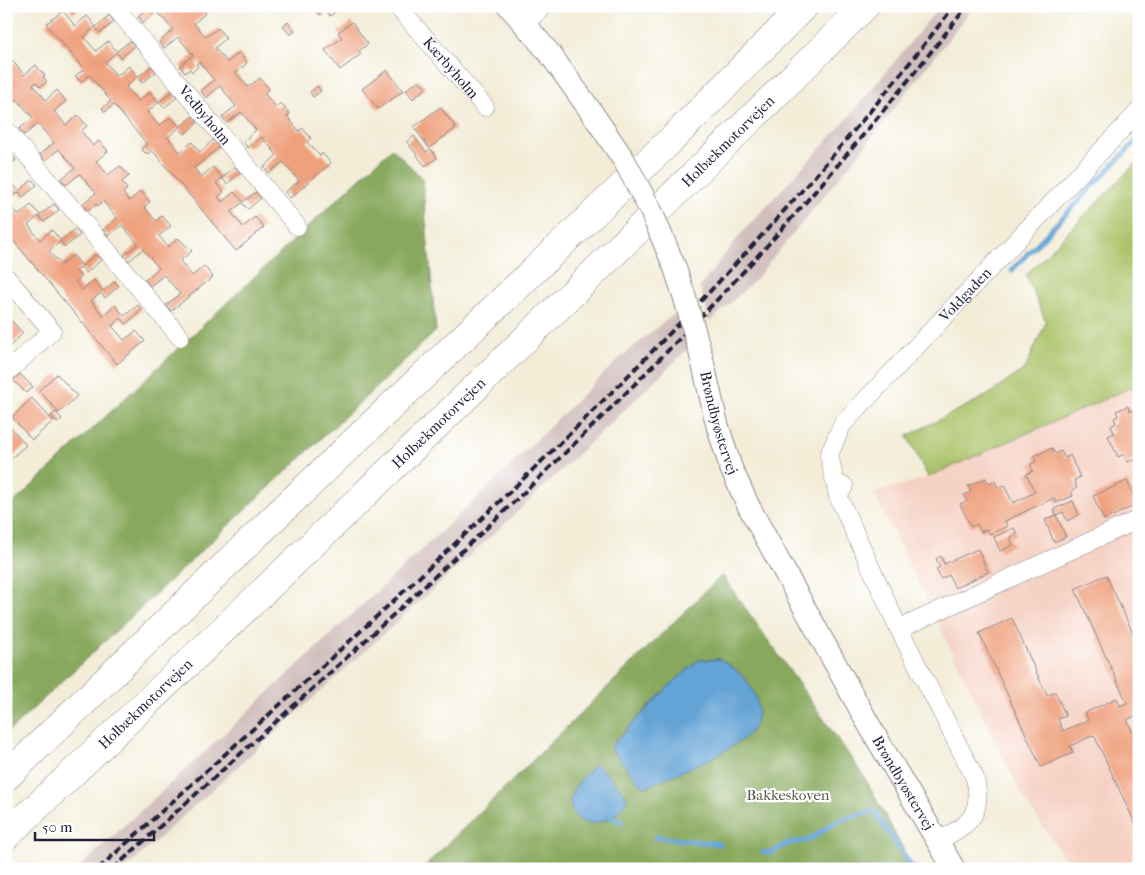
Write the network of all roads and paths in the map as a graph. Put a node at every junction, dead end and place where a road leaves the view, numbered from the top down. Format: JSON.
{"nodes":[{"id":1,"x":114,"y":6,"type":"edge"},
{"id":2,"x":397,"y":6,"type":"edge"},
{"id":3,"x":509,"y":6,"type":"edge"},
{"id":4,"x":544,"y":6,"type":"edge"},
{"id":5,"x":804,"y":6,"type":"edge"},
{"id":6,"x":865,"y":6,"type":"edge"},
{"id":7,"x":524,"y":24,"type":"junction"},
{"id":8,"x":485,"y":107,"type":"dead end"},
{"id":9,"x":1139,"y":111,"type":"edge"},
{"id":10,"x":6,"y":130,"type":"edge"},
{"id":11,"x":297,"y":226,"type":"dead end"},
{"id":12,"x":6,"y":277,"type":"edge"},
{"id":13,"x":180,"y":337,"type":"dead end"},
{"id":14,"x":6,"y":373,"type":"edge"},
{"id":15,"x":847,"y":480,"type":"dead end"},
{"id":16,"x":838,"y":496,"type":"junction"},
{"id":17,"x":1139,"y":519,"type":"edge"},
{"id":18,"x":899,"y":629,"type":"junction"},
{"id":19,"x":6,"y":777,"type":"edge"},
{"id":20,"x":6,"y":836,"type":"edge"},
{"id":21,"x":938,"y":842,"type":"junction"},
{"id":22,"x":954,"y":869,"type":"edge"}],
"edges":[{"from":1,"to":11,"type":"street","name":"Vedbyholm"},
{"from":2,"to":8,"type":"street","name":"Kærbyholm"},
{"from":3,"to":7,"type":"street","name":"Brøndbyøstervej"},
{"from":4,"to":7,"type":"street"},
{"from":5,"to":19,"type":"highway"},
{"from":6,"to":20,"type":"highway","name":"Holbækmotorvejen"},
{"from":7,"to":21,"type":"street","name":"Brøndbyøstervej","bridge":true},
{"from":9,"to":16,"type":"street","name":"Voldgaden"},
{"from":10,"to":13,"type":"street"},
{"from":12,"to":14,"type":"street"},
{"from":15,"to":16,"type":"street"},
{"from":16,"to":18,"type":"street","name":"Brøndbyøstervej"},
{"from":17,"to":18,"type":"street"},
{"from":18,"to":21,"type":"street","name":"Brøndbyøstervej"},
{"from":21,"to":22,"type":"street","name":"Brøndbyøstervej"}]}
